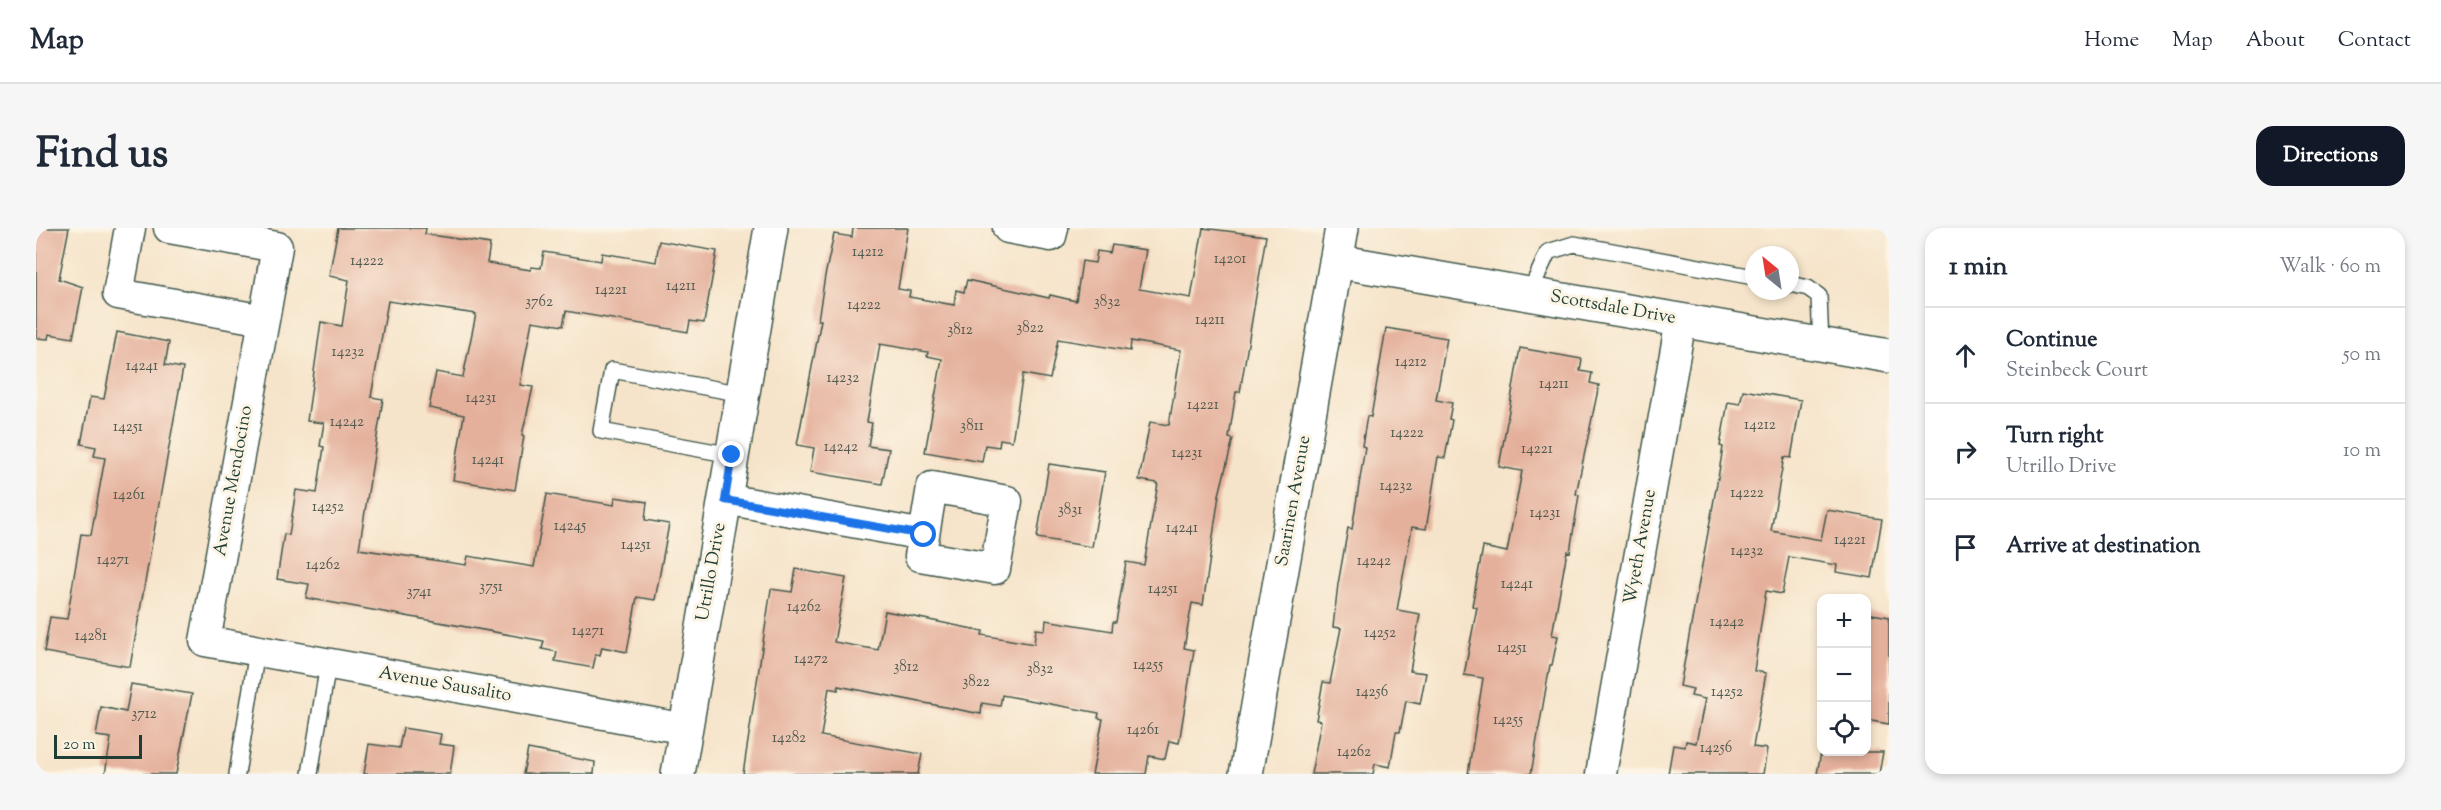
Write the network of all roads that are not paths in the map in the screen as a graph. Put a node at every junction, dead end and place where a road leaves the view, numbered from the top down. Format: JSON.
{"nodes":[{"id":1,"x":130,"y":228,"type":"edge"},
{"id":2,"x":169,"y":228,"type":"edge"},
{"id":3,"x":771,"y":228,"type":"edge"},
{"id":4,"x":1008,"y":228,"type":"edge"},
{"id":5,"x":1053,"y":228,"type":"edge"},
{"id":6,"x":1342,"y":228,"type":"edge"},
{"id":7,"x":1336,"y":261,"type":"junction"},
{"id":8,"x":1745,"y":276,"type":"edge"},
{"id":9,"x":1799,"y":286,"type":"edge"},
{"id":10,"x":1529,"y":294,"type":"junction"},
{"id":11,"x":264,"y":320,"type":"junction"},
{"id":12,"x":1681,"y":320,"type":"junction"},
{"id":13,"x":1821,"y":345,"type":"junction"},
{"id":14,"x":1889,"y":356,"type":"edge"},
{"id":15,"x":743,"y":394,"type":"junction"},
{"id":16,"x":732,"y":455,"type":"junction"},
{"id":17,"x":725,"y":500,"type":"junction"},
{"id":18,"x":924,"y":535,"type":"dead end"},
{"id":19,"x":205,"y":641,"type":"joint"},
{"id":20,"x":257,"y":651,"type":"junction"},
{"id":21,"x":328,"y":664,"type":"junction"},
{"id":22,"x":686,"y":729,"type":"junction"},
{"id":23,"x":237,"y":774,"type":"edge"},
{"id":24,"x":310,"y":774,"type":"edge"},
{"id":25,"x":678,"y":774,"type":"edge"},
{"id":26,"x":1246,"y":774,"type":"edge"},
{"id":27,"x":1601,"y":774,"type":"edge"}],
"edges":[{"from":1,"to":11,"type":"street"},
{"from":2,"to":11,"type":"street","name":"Avenue Mendocino"},
{"from":3,"to":15,"type":"street","name":"Utrillo Drive"},
{"from":4,"to":5,"type":"street"},
{"from":6,"to":7,"type":"street","name":"Saarinen Avenue"},
{"from":7,"to":10,"type":"street","name":"Scottsdale Drive"},
{"from":7,"to":26,"type":"street","name":"Saarinen Avenue"},
{"from":8,"to":10,"type":"lane"},
{"from":9,"to":13,"type":"lane"},
{"from":10,"to":12,"type":"street","name":"Scottsdale Drive"},
{"from":11,"to":19,"type":"street","name":"Avenue Mendocino"},
{"from":12,"to":13,"type":"street","name":"Scottsdale Drive"},
{"from":12,"to":27,"type":"street","name":"Wyeth Avenue"},
{"from":13,"to":14,"type":"street","name":"Scottsdale Drive"},
{"from":15,"to":16,"type":"street","name":"Utrillo Drive"},
{"from":15,"to":16,"type":"lane"},
{"from":16,"to":17,"type":"street","name":"Utrillo Drive"},
{"from":17,"to":18,"type":"street"},
{"from":17,"to":22,"type":"street","name":"Utrillo Drive"},
{"from":19,"to":20,"type":"street","name":"Avenue Sausalito"},
{"from":20,"to":21,"type":"street","name":"Avenue Sausalito"},
{"from":20,"to":23,"type":"lane"},
{"from":21,"to":22,"type":"street","name":"Avenue Sausalito"},
{"from":21,"to":24,"type":"lane"},
{"from":22,"to":25,"type":"street","name":"Utrillo Drive"}]}
